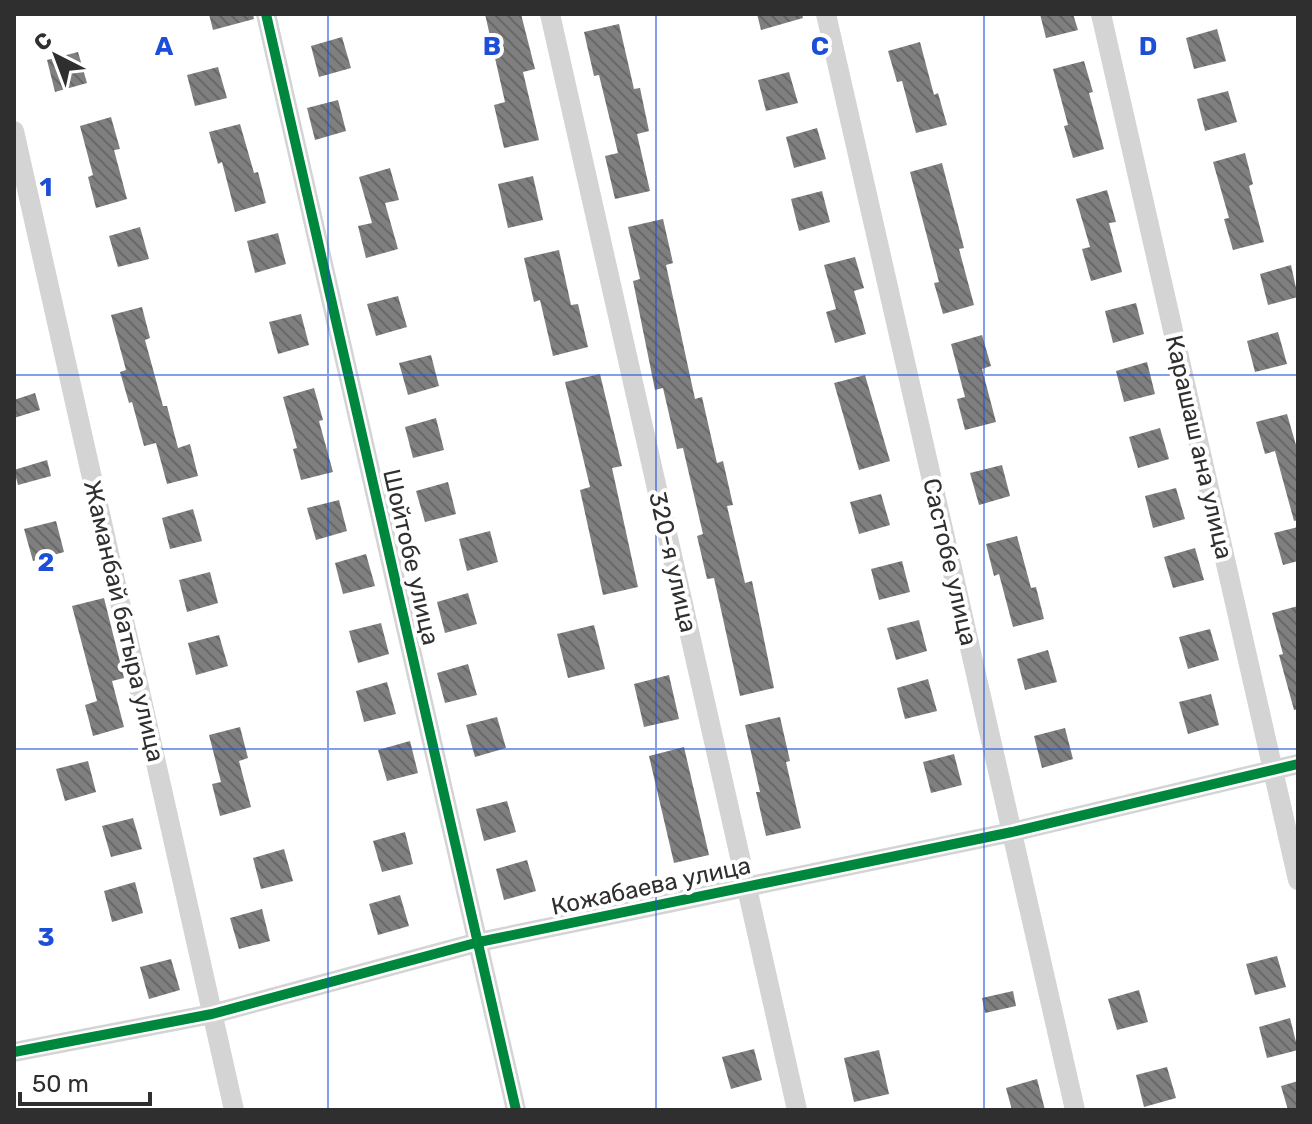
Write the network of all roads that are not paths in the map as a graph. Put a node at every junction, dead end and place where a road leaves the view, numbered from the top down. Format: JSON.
{"nodes":[{"id":1,"x":266,"y":14,"type":"edge"},
{"id":2,"x":550,"y":14,"type":"edge"},
{"id":3,"x":826,"y":14,"type":"edge"},
{"id":4,"x":1101,"y":14,"type":"edge"},
{"id":5,"x":14,"y":131,"type":"edge"},
{"id":6,"x":1298,"y":764,"type":"edge"},
{"id":7,"x":1272,"y":770,"type":"junction"},
{"id":8,"x":1012,"y":832,"type":"junction"},
{"id":9,"x":1298,"y":880,"type":"edge"},
{"id":10,"x":745,"y":886,"type":"junction"},
{"id":11,"x":479,"y":942,"type":"junction"},
{"id":12,"x":212,"y":1014,"type":"junction"},
{"id":13,"x":14,"y":1052,"type":"edge"},
{"id":14,"x":234,"y":1110,"type":"edge"},
{"id":15,"x":516,"y":1110,"type":"edge"},
{"id":16,"x":797,"y":1110,"type":"edge"},
{"id":17,"x":1075,"y":1110,"type":"edge"}],
"edges":[{"from":1,"to":11,"type":"street","name":"Шойтобе улица"},
{"from":2,"to":10,"type":"street","name":"320-я улица"},
{"from":3,"to":8,"type":"street","name":"Састобе улица"},
{"from":4,"to":7,"type":"street","name":"Карашаш ана улица"},
{"from":5,"to":12,"type":"street","name":"Жаманбай батыра улица"},
{"from":6,"to":7,"type":"street","name":"Кожабаева улица"},
{"from":7,"to":8,"type":"street","name":"Кожабаева улица"},
{"from":7,"to":9,"type":"street","name":"Карашаш ана улица"},
{"from":8,"to":10,"type":"street","name":"Кожабаева улица"},
{"from":8,"to":17,"type":"street","name":"Састобе улица"},
{"from":10,"to":11,"type":"street","name":"Кожабаева улица"},
{"from":10,"to":16,"type":"street","name":"320-я улица"},
{"from":11,"to":12,"type":"street","name":"Кожабаева улица"},
{"from":11,"to":15,"type":"street","name":"Шойтобе улица"},
{"from":12,"to":13,"type":"street","name":"Кожабаева улица"},
{"from":12,"to":14,"type":"street","name":"Жаманбай батыра улица"}]}
